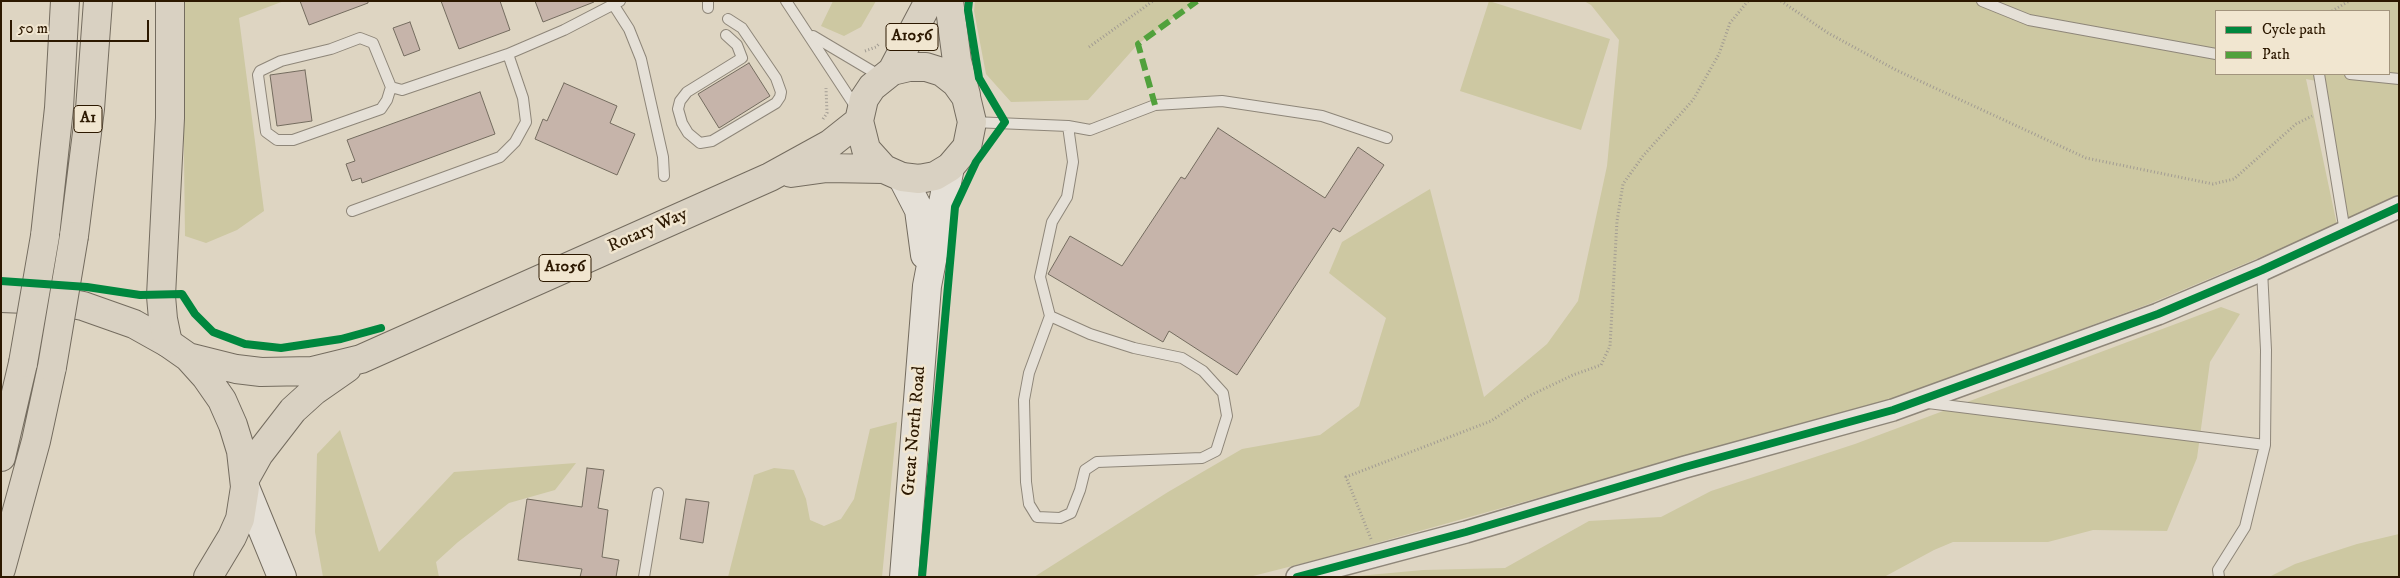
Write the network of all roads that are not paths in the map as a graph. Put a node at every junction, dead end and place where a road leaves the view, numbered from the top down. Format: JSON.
{"nodes":[{"id":1,"x":65,"y":1,"type":"edge"},
{"id":2,"x":98,"y":1,"type":"edge"},
{"id":3,"x":170,"y":1,"type":"edge"},
{"id":4,"x":786,"y":1,"type":"edge"},
{"id":5,"x":929,"y":1,"type":"edge"},
{"id":6,"x":949,"y":1,"type":"edge"},
{"id":7,"x":1982,"y":1,"type":"edge"},
{"id":8,"x":616,"y":3,"type":"edge"},
{"id":9,"x":728,"y":19,"type":"dead end"},
{"id":10,"x":808,"y":33,"type":"junction"},
{"id":11,"x":726,"y":35,"type":"dead end"},
{"id":12,"x":508,"y":54,"type":"junction"},
{"id":13,"x":2215,"y":54,"type":"edge"},
{"id":14,"x":887,"y":74,"type":"junction"},
{"id":15,"x":2319,"y":75,"type":"edge"},
{"id":16,"x":2360,"y":75,"type":"edge"},
{"id":17,"x":2399,"y":79,"type":"edge"},
{"id":18,"x":391,"y":87,"type":"junction"},
{"id":19,"x":969,"y":109,"type":"junction"},
{"id":20,"x":860,"y":117,"type":"junction"},
{"id":21,"x":1068,"y":126,"type":"junction"},
{"id":22,"x":1387,"y":138,"type":"dead end"},
{"id":23,"x":950,"y":167,"type":"junction"},
{"id":24,"x":893,"y":173,"type":"junction"},
{"id":25,"x":664,"y":176,"type":"dead end"},
{"id":26,"x":770,"y":177,"type":"junction"},
{"id":27,"x":2399,"y":207,"type":"edge"},
{"id":28,"x":352,"y":211,"type":"dead end"},
{"id":29,"x":2345,"y":232,"type":"junction"},
{"id":30,"x":2262,"y":270,"type":"junction"},
{"id":31,"x":927,"y":286,"type":"junction"},
{"id":32,"x":1,"y":298,"type":"edge"},
{"id":33,"x":1050,"y":316,"type":"junction"},
{"id":34,"x":178,"y":350,"type":"junction"},
{"id":35,"x":361,"y":359,"type":"junction"},
{"id":36,"x":1918,"y":401,"type":"junction"},
{"id":37,"x":2265,"y":445,"type":"junction"},
{"id":38,"x":1,"y":457,"type":"edge"},
{"id":39,"x":245,"y":483,"type":"junction"},
{"id":40,"x":658,"y":493,"type":"dead end"},
{"id":41,"x":1,"y":568,"type":"edge"},
{"id":42,"x":208,"y":577,"type":"edge"},
{"id":43,"x":282,"y":577,"type":"edge"},
{"id":44,"x":644,"y":577,"type":"edge"},
{"id":45,"x":904,"y":577,"type":"edge"},
{"id":46,"x":1298,"y":577,"type":"edge"},
{"id":47,"x":2219,"y":577,"type":"edge"}],
"edges":[{"from":1,"to":38,"type":"main road","number":"A1","bridge":true},
{"from":2,"to":41,"type":"main road","number":"A1","bridge":true},
{"from":3,"to":34,"type":"main road"},
{"from":4,"to":10,"type":"lane"},
{"from":5,"to":14,"type":"main road","number":"A1056"},
{"from":6,"to":19,"type":"main road","number":"A1056"},
{"from":7,"to":13,"type":"lane"},
{"from":8,"to":12,"type":"lane"},
{"from":8,"to":25,"type":"lane"},
{"from":9,"to":11,"type":"lane"},
{"from":10,"to":14,"type":"lane"},
{"from":10,"to":20,"type":"lane"},
{"from":12,"to":18,"type":"lane"},
{"from":12,"to":28,"type":"lane"},
{"from":14,"to":19,"type":"main road"},
{"from":14,"to":20,"type":"main road"},
{"from":15,"to":29,"type":"lane"},
{"from":16,"to":17,"type":"lane"},
{"from":18,"to":18,"type":"lane"},
{"from":19,"to":21,"type":"lane"},
{"from":19,"to":23,"type":"main road"},
{"from":20,"to":24,"type":"main road"},
{"from":20,"to":26,"type":"main road","name":"Rotary Way","number":"A1056"},
{"from":21,"to":22,"type":"lane"},
{"from":21,"to":33,"type":"lane"},
{"from":23,"to":24,"type":"main road"},
{"from":23,"to":31,"type":"main road","name":"Great North Road"},
{"from":24,"to":26,"type":"main road","name":"Rotary Way","number":"A1056"},
{"from":24,"to":31,"type":"main road","name":"Great North Road"},
{"from":26,"to":35,"type":"main road","name":"Rotary Way","number":"A1056"},
{"from":27,"to":29,"type":"street"},
{"from":29,"to":30,"type":"street"},
{"from":30,"to":36,"type":"street"},
{"from":30,"to":37,"type":"lane"},
{"from":31,"to":45,"type":"main road","name":"Great North Road"},
{"from":32,"to":34,"type":"main road"},
{"from":33,"to":33,"type":"lane"},
{"from":34,"to":35,"type":"main road","name":"Rotary Way","number":"A1056"},
{"from":34,"to":39,"type":"main road"},
{"from":35,"to":39,"type":"main road","name":"Rotary Way","number":"A1056"},
{"from":36,"to":37,"type":"lane"},
{"from":36,"to":46,"type":"street"},
{"from":37,"to":47,"type":"lane"},
{"from":39,"to":42,"type":"main road"},
{"from":39,"to":43,"type":"main road"},
{"from":40,"to":44,"type":"lane"}]}
